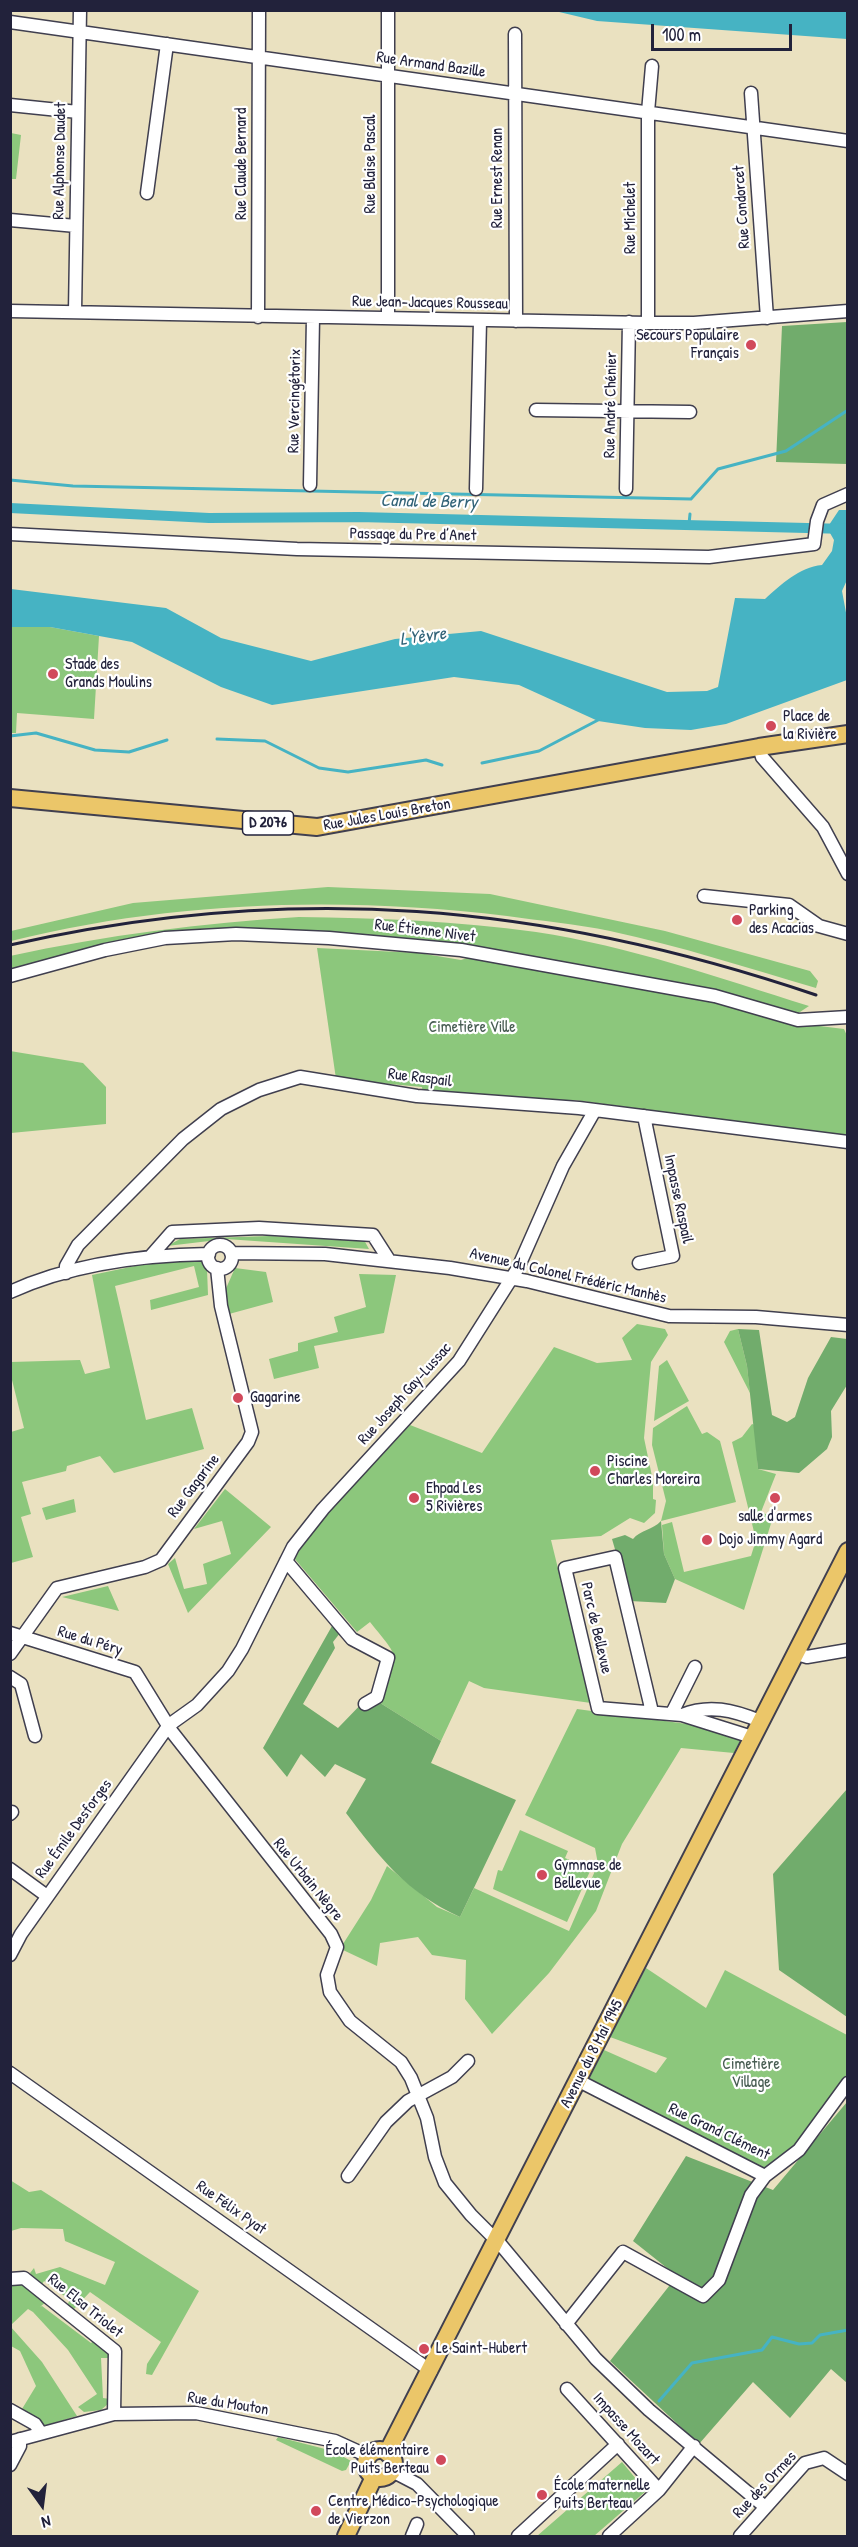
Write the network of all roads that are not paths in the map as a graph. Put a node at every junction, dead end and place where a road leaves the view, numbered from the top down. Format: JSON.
{"nodes":[{"id":1,"x":80,"y":10,"type":"edge"},
{"id":2,"x":259,"y":10,"type":"edge"},
{"id":3,"x":388,"y":10,"type":"edge"},
{"id":4,"x":10,"y":22,"type":"edge"},
{"id":5,"x":79,"y":31,"type":"junction"},
{"id":6,"x":515,"y":34,"type":"dead end"},
{"id":7,"x":167,"y":44,"type":"junction"},
{"id":8,"x":259,"y":57,"type":"junction"},
{"id":9,"x":652,"y":66,"type":"dead end"},
{"id":10,"x":387,"y":75,"type":"junction"},
{"id":11,"x":514,"y":93,"type":"junction"},
{"id":12,"x":752,"y":93,"type":"dead end"},
{"id":13,"x":10,"y":105,"type":"edge"},
{"id":14,"x":78,"y":112,"type":"junction"},
{"id":15,"x":648,"y":112,"type":"junction"},
{"id":16,"x":753,"y":128,"type":"junction"},
{"id":17,"x":848,"y":141,"type":"edge"},
{"id":18,"x":147,"y":193,"type":"dead end"},
{"id":19,"x":10,"y":220,"type":"edge"},
{"id":20,"x":76,"y":226,"type":"junction"},
{"id":21,"x":10,"y":310,"type":"edge"},
{"id":22,"x":848,"y":311,"type":"edge"},
{"id":23,"x":75,"y":312,"type":"junction"},
{"id":24,"x":258,"y":317,"type":"junction"},
{"id":25,"x":313,"y":318,"type":"junction"},
{"id":26,"x":388,"y":318,"type":"junction"},
{"id":27,"x":767,"y":318,"type":"junction"},
{"id":28,"x":480,"y":321,"type":"junction"},
{"id":29,"x":516,"y":321,"type":"junction"},
{"id":30,"x":629,"y":322,"type":"junction"},
{"id":31,"x":648,"y":323,"type":"junction"},
{"id":32,"x":536,"y":410,"type":"dead end"},
{"id":33,"x":628,"y":411,"type":"junction"},
{"id":34,"x":690,"y":412,"type":"dead end"},
{"id":35,"x":310,"y":485,"type":"dead end"},
{"id":36,"x":476,"y":489,"type":"dead end"},
{"id":37,"x":626,"y":489,"type":"dead end"},
{"id":38,"x":848,"y":494,"type":"edge"},
{"id":39,"x":10,"y":534,"type":"edge"},
{"id":40,"x":848,"y":734,"type":"edge"},
{"id":41,"x":759,"y":747,"type":"junction"},
{"id":42,"x":10,"y":798,"type":"edge"},
{"id":43,"x":848,"y":874,"type":"edge"},
{"id":44,"x":704,"y":896,"type":"dead end"},
{"id":45,"x":848,"y":934,"type":"edge"},
{"id":46,"x":10,"y":976,"type":"edge"},
{"id":47,"x":848,"y":1017,"type":"edge"},
{"id":48,"x":595,"y":1110,"type":"junction"},
{"id":49,"x":644,"y":1116,"type":"junction"},
{"id":50,"x":848,"y":1142,"type":"edge"},
{"id":51,"x":231,"y":1253,"type":"junction"},
{"id":52,"x":209,"y":1254,"type":"junction"},
{"id":53,"x":150,"y":1257,"type":"junction"},
{"id":54,"x":389,"y":1260,"type":"junction"},
{"id":55,"x":639,"y":1263,"type":"dead end"},
{"id":56,"x":217,"y":1268,"type":"junction"},
{"id":57,"x":66,"y":1273,"type":"junction"},
{"id":58,"x":512,"y":1279,"type":"junction"},
{"id":59,"x":12,"y":1289,"type":"edge"},
{"id":60,"x":848,"y":1324,"type":"edge"},
{"id":61,"x":848,"y":1551,"type":"edge"},
{"id":62,"x":286,"y":1561,"type":"junction"},
{"id":63,"x":16,"y":1635,"type":"edge"},
{"id":64,"x":848,"y":1650,"type":"edge"},
{"id":65,"x":794,"y":1653,"type":"junction"},
{"id":66,"x":10,"y":1654,"type":"edge"},
{"id":67,"x":695,"y":1667,"type":"dead end"},
{"id":68,"x":10,"y":1677,"type":"edge"},
{"id":69,"x":365,"y":1704,"type":"dead end"},
{"id":70,"x":652,"y":1712,"type":"junction"},
{"id":71,"x":677,"y":1714,"type":"junction"},
{"id":72,"x":760,"y":1721,"type":"junction"},
{"id":73,"x":169,"y":1725,"type":"junction"},
{"id":74,"x":35,"y":1736,"type":"dead end"},
{"id":75,"x":752,"y":1737,"type":"junction"},
{"id":76,"x":10,"y":1869,"type":"edge"},
{"id":77,"x":47,"y":1896,"type":"junction"},
{"id":78,"x":10,"y":1955,"type":"edge"},
{"id":79,"x":468,"y":2061,"type":"dead end"},
{"id":80,"x":10,"y":2073,"type":"edge"},
{"id":81,"x":579,"y":2081,"type":"junction"},
{"id":82,"x":848,"y":2083,"type":"edge"},
{"id":83,"x":418,"y":2094,"type":"junction"},
{"id":84,"x":348,"y":2176,"type":"dead end"},
{"id":85,"x":765,"y":2176,"type":"junction"},
{"id":86,"x":496,"y":2240,"type":"junction"},
{"id":87,"x":10,"y":2279,"type":"edge"},
{"id":88,"x":566,"y":2324,"type":"junction"},
{"id":89,"x":431,"y":2371,"type":"junction"},
{"id":90,"x":567,"y":2389,"type":"dead end"},
{"id":91,"x":10,"y":2410,"type":"edge"},
{"id":92,"x":114,"y":2414,"type":"junction"},
{"id":93,"x":41,"y":2433,"type":"junction"},
{"id":94,"x":15,"y":2440,"type":"edge"},
{"id":95,"x":618,"y":2444,"type":"junction"},
{"id":96,"x":694,"y":2446,"type":"junction"},
{"id":97,"x":387,"y":2453,"type":"junction"},
{"id":98,"x":368,"y":2456,"type":"junction"},
{"id":99,"x":10,"y":2465,"type":"edge"},
{"id":100,"x":392,"y":2470,"type":"junction"},
{"id":101,"x":848,"y":2474,"type":"edge"},
{"id":102,"x":374,"y":2477,"type":"junction"},
{"id":103,"x":659,"y":2490,"type":"junction"},
{"id":104,"x":764,"y":2506,"type":"junction"},
{"id":105,"x":417,"y":2524,"type":"dead end"},
{"id":106,"x":346,"y":2536,"type":"edge"},
{"id":107,"x":412,"y":2536,"type":"edge"},
{"id":108,"x":468,"y":2536,"type":"edge"},
{"id":109,"x":518,"y":2536,"type":"edge"},
{"id":110,"x":609,"y":2536,"type":"edge"},
{"id":111,"x":740,"y":2536,"type":"edge"}],
"edges":[{"from":1,"to":5,"type":"street","name":"Rue Alphonse Daudet"},
{"from":2,"to":8,"type":"street","name":"Rue Claude Bernard"},
{"from":3,"to":10,"type":"street","name":"Rue Blaise Pascal"},
{"from":4,"to":5,"type":"street","name":"Rue Armand Bazille"},
{"from":5,"to":7,"type":"street","name":"Rue Armand Bazille"},
{"from":5,"to":14,"type":"street","name":"Rue Alphonse Daudet"},
{"from":6,"to":11,"type":"street","name":"Rue Ernest Renan"},
{"from":7,"to":8,"type":"street","name":"Rue Armand Bazille"},
{"from":7,"to":18,"type":"street"},
{"from":8,"to":10,"type":"street","name":"Rue Armand Bazille"},
{"from":8,"to":24,"type":"street","name":"Rue Claude Bernard"},
{"from":9,"to":15,"type":"street","name":"Rue Michelet"},
{"from":10,"to":11,"type":"street","name":"Rue Armand Bazille"},
{"from":10,"to":26,"type":"street","name":"Rue Blaise Pascal"},
{"from":11,"to":15,"type":"street","name":"Rue Armand Bazille"},
{"from":11,"to":29,"type":"street","name":"Rue Ernest Renan"},
{"from":12,"to":16,"type":"street","name":"Rue Condorcet"},
{"from":13,"to":14,"type":"street"},
{"from":14,"to":20,"type":"street","name":"Rue Alphonse Daudet"},
{"from":15,"to":16,"type":"street","name":"Rue Armand Bazille"},
{"from":15,"to":31,"type":"street","name":"Rue Michelet"},
{"from":16,"to":17,"type":"street","name":"Rue Armand Bazille"},
{"from":16,"to":27,"type":"street","name":"Rue Condorcet"},
{"from":19,"to":20,"type":"street"},
{"from":20,"to":23,"type":"street","name":"Rue Alphonse Daudet"},
{"from":21,"to":23,"type":"street","name":"Rue Jean-Jacques Rousseau"},
{"from":22,"to":27,"type":"street","name":"Rue Jean-Jacques Rousseau"},
{"from":23,"to":24,"type":"street","name":"Rue Jean-Jacques Rousseau"},
{"from":24,"to":25,"type":"street","name":"Rue Jean-Jacques Rousseau"},
{"from":25,"to":26,"type":"street","name":"Rue Jean-Jacques Rousseau"},
{"from":25,"to":35,"type":"street","name":"Rue Vercingétorix"},
{"from":26,"to":28,"type":"street","name":"Rue Jean-Jacques Rousseau"},
{"from":27,"to":31,"type":"street","name":"Rue Jean-Jacques Rousseau"},
{"from":28,"to":29,"type":"street","name":"Rue Jean-Jacques Rousseau"},
{"from":28,"to":36,"type":"street"},
{"from":29,"to":30,"type":"street","name":"Rue Jean-Jacques Rousseau"},
{"from":30,"to":31,"type":"street","name":"Rue Jean-Jacques Rousseau"},
{"from":30,"to":33,"type":"street","name":"Rue André Chénier"},
{"from":32,"to":33,"type":"street"},
{"from":33,"to":34,"type":"street"},
{"from":33,"to":37,"type":"street","name":"Rue André Chénier"},
{"from":38,"to":39,"type":"street","name":"Passage du Pre d’Anet"},
{"from":40,"to":41,"type":"main road","number":"D 2076"},
{"from":41,"to":42,"type":"main road","name":"Rue Jules Louis Breton","number":"D 2076"},
{"from":41,"to":43,"type":"street"},
{"from":44,"to":45,"type":"street"},
{"from":46,"to":47,"type":"street","name":"Rue Étienne Nivet"},
{"from":48,"to":49,"type":"street","name":"Rue Raspail"},
{"from":48,"to":57,"type":"street","name":"Rue Raspail"},
{"from":48,"to":58,"type":"street","name":"Rue Joseph Gay-Lussac"},
{"from":49,"to":50,"type":"street","name":"Rue Raspail"},
{"from":49,"to":55,"type":"street","name":"Impasse Raspail"},
{"from":51,"to":52,"type":"street"},
{"from":51,"to":54,"type":"street","name":"Avenue du Colonel Frédéric Manhès"},
{"from":51,"to":56,"type":"street"},
{"from":52,"to":53,"type":"street"},
{"from":52,"to":56,"type":"street"},
{"from":53,"to":54,"type":"street"},
{"from":53,"to":57,"type":"street"},
{"from":54,"to":58,"type":"street","name":"Avenue du Colonel Frédéric Manhès"},
{"from":56,"to":63,"type":"street","name":"Rue Gagarine"},
{"from":57,"to":59,"type":"street"},
{"from":58,"to":60,"type":"street","name":"Avenue du Colonel Frédéric Manhès"},
{"from":58,"to":62,"type":"street","name":"Rue Joseph Gay-Lussac"},
{"from":61,"to":65,"type":"main road","name":"Avenue du 8 Mai 1945"},
{"from":62,"to":69,"type":"street"},
{"from":62,"to":73,"type":"street","name":"Rue Joseph Gay-Lussac"},
{"from":63,"to":66,"type":"street","name":"Rue Gagarine"},
{"from":63,"to":73,"type":"street","name":"Rue du Péry"},
{"from":64,"to":65,"type":"street"},
{"from":65,"to":72,"type":"main road","name":"Avenue du 8 Mai 1945"},
{"from":67,"to":71,"type":"street"},
{"from":68,"to":74,"type":"street"},
{"from":70,"to":70,"type":"street","name":"Parc de Bellevue"},
{"from":70,"to":71,"type":"street","name":"Parc de Bellevue"},
{"from":71,"to":72,"type":"street","name":"Parc de Bellevue"},
{"from":71,"to":75,"type":"street","name":"Parc de Bellevue"},
{"from":72,"to":75,"type":"main road","name":"Avenue du 8 Mai 1945"},
{"from":73,"to":77,"type":"street","name":"Rue Émile Desforges"},
{"from":73,"to":83,"type":"street","name":"Rue Urbain Nègre"},
{"from":75,"to":81,"type":"main road","name":"Avenue du 8 Mai 1945"},
{"from":76,"to":77,"type":"street"},
{"from":77,"to":78,"type":"street","name":"Rue Émile Desforges"},
{"from":79,"to":83,"type":"street"},
{"from":80,"to":89,"type":"street","name":"Rue Félix Pyat"},
{"from":81,"to":85,"type":"street","name":"Rue Grand Clément"},
{"from":81,"to":86,"type":"main road","name":"Avenue du 8 Mai 1945"},
{"from":82,"to":85,"type":"street","name":"Rue Grand Clément"},
{"from":83,"to":84,"type":"street"},
{"from":83,"to":86,"type":"street","name":"Rue Urbain Nègre"},
{"from":85,"to":88,"type":"street"},
{"from":86,"to":88,"type":"street","name":"Rue Urbain Nègre"},
{"from":86,"to":89,"type":"main road","name":"Avenue du 8 Mai 1945"},
{"from":87,"to":92,"type":"street","name":"Rue Elsa Triolet"},
{"from":88,"to":96,"type":"street","name":"Rue Urbain Nègre"},
{"from":89,"to":97,"type":"main road","name":"Avenue du 8 Mai 1945"},
{"from":90,"to":95,"type":"street","name":"Impasse Mozart"},
{"from":91,"to":93,"type":"street"},
{"from":92,"to":93,"type":"street","name":"Rue du Mouton"},
{"from":92,"to":98,"type":"street","name":"Rue du Mouton"},
{"from":93,"to":94,"type":"street","name":"Rue du Mouton"},
{"from":94,"to":99,"type":"street"},
{"from":95,"to":103,"type":"street","name":"Impasse Mozart"},
{"from":95,"to":109,"type":"street"},
{"from":96,"to":103,"type":"street"},
{"from":96,"to":104,"type":"street","name":"Rue Urbain Nègre"},
{"from":97,"to":98,"type":"main road"},
{"from":97,"to":100,"type":"main road"},
{"from":98,"to":102,"type":"main road"},
{"from":100,"to":102,"type":"main road"},
{"from":100,"to":108,"type":"street"},
{"from":101,"to":104,"type":"street","name":"Rue des Ormes"},
{"from":102,"to":106,"type":"main road"},
{"from":103,"to":110,"type":"street"},
{"from":104,"to":111,"type":"street","name":"Rue des Ormes"},
{"from":105,"to":107,"type":"street"}]}
